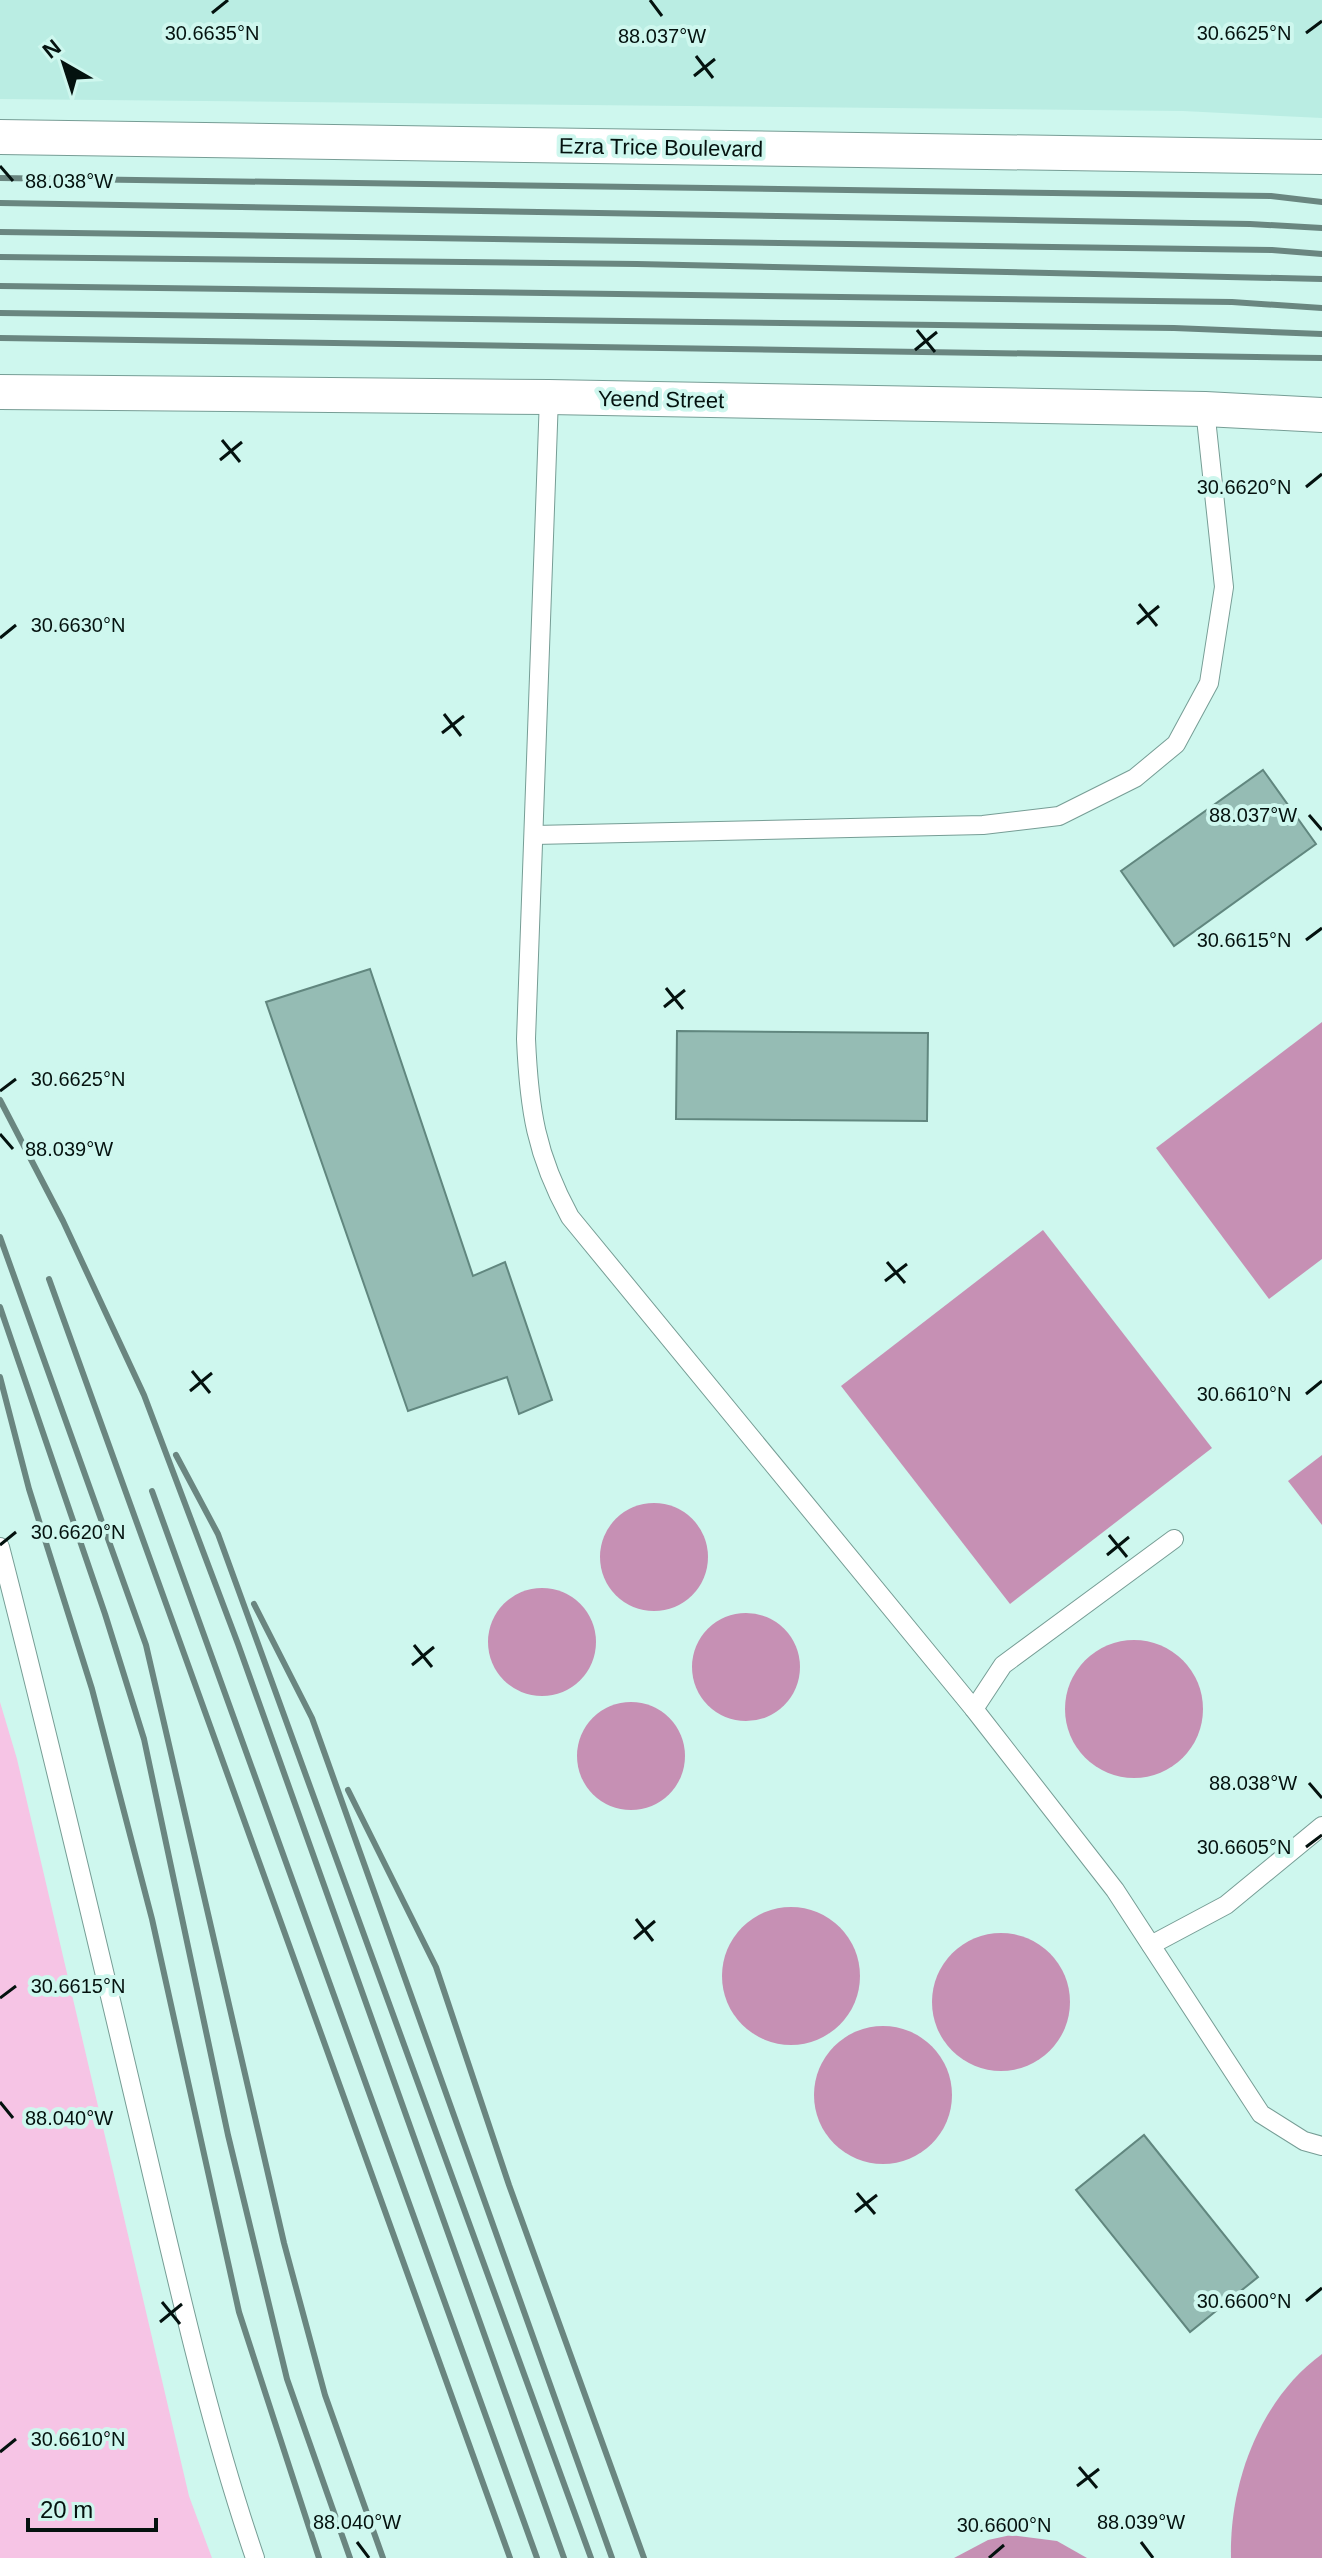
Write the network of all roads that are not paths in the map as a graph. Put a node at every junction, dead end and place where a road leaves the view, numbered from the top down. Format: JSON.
{"nodes":[{"id":1,"x":0,"y":137,"type":"edge"},
{"id":2,"x":1322,"y":157,"type":"edge"},
{"id":3,"x":0,"y":392,"type":"edge"},
{"id":4,"x":549,"y":397,"type":"junction"},
{"id":5,"x":1205,"y":409,"type":"junction"},
{"id":6,"x":1322,"y":415,"type":"edge"},
{"id":7,"x":534,"y":835,"type":"junction"},
{"id":8,"x":1174,"y":1539,"type":"dead end"},
{"id":9,"x":0,"y":1547,"type":"edge"},
{"id":10,"x":974,"y":1709,"type":"junction"},
{"id":11,"x":1322,"y":1826,"type":"edge"},
{"id":12,"x":1151,"y":1945,"type":"junction"},
{"id":13,"x":1322,"y":2146,"type":"edge"},
{"id":14,"x":255,"y":2558,"type":"edge"}],
"edges":[{"from":1,"to":2,"type":"street","name":"Ezra Trice Boulevard"},
{"from":3,"to":4,"type":"street","name":"Yeend Street"},
{"from":4,"to":5,"type":"street","name":"Yeend Street"},
{"from":4,"to":7,"type":"lane"},
{"from":5,"to":6,"type":"street","name":"Yeend Street"},
{"from":5,"to":7,"type":"lane"},
{"from":7,"to":10,"type":"lane"},
{"from":8,"to":10,"type":"lane"},
{"from":9,"to":14,"type":"lane"},
{"from":10,"to":12,"type":"lane"},
{"from":11,"to":12,"type":"lane"},
{"from":12,"to":13,"type":"lane"}]}
